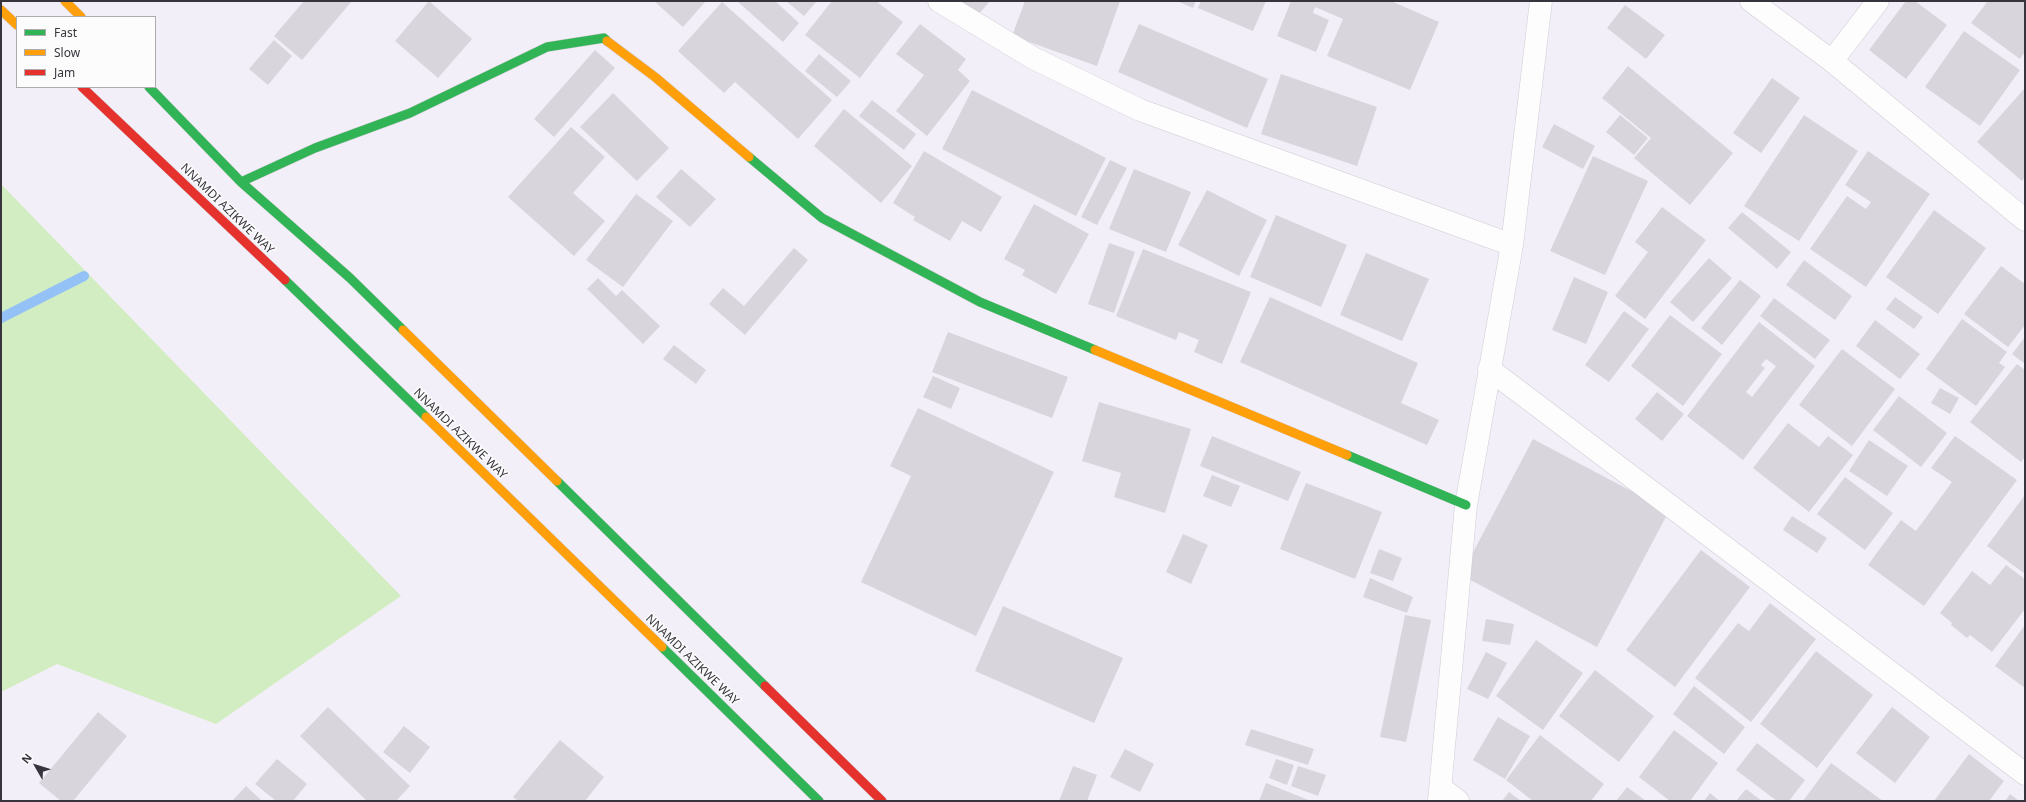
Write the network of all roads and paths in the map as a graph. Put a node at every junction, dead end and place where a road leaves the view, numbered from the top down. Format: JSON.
{"nodes":[{"id":1,"x":65,"y":1,"type":"edge"},
{"id":2,"x":938,"y":1,"type":"edge"},
{"id":3,"x":1751,"y":1,"type":"edge"},
{"id":4,"x":1878,"y":1,"type":"edge"},
{"id":5,"x":1537,"y":2,"type":"edge"},
{"id":6,"x":1,"y":10,"type":"edge"},
{"id":7,"x":80,"y":16,"type":"edge"},
{"id":8,"x":16,"y":24,"type":"edge"},
{"id":9,"x":1832,"y":61,"type":"junction"},
{"id":10,"x":83,"y":88,"type":"edge"},
{"id":11,"x":150,"y":88,"type":"edge"},
{"id":12,"x":241,"y":182,"type":"junction"},
{"id":13,"x":2025,"y":220,"type":"edge"},
{"id":14,"x":1512,"y":245,"type":"junction"},
{"id":15,"x":1489,"y":369,"type":"junction"},
{"id":16,"x":1466,"y":505,"type":"junction"},
{"id":17,"x":2025,"y":774,"type":"edge"},
{"id":18,"x":1440,"y":794,"type":"edge"},
{"id":19,"x":819,"y":801,"type":"edge"},
{"id":20,"x":882,"y":801,"type":"edge"},
{"id":21,"x":1458,"y":801,"type":"edge"}],
"edges":[{"from":1,"to":7,"type":"main road"},
{"from":2,"to":14,"type":"street"},
{"from":3,"to":9,"type":"street"},
{"from":4,"to":9,"type":"street"},
{"from":5,"to":14,"type":"street"},
{"from":6,"to":8,"type":"main road"},
{"from":9,"to":13,"type":"street"},
{"from":10,"to":19,"type":"main road","name":"NNAMDI AZIKWE WAY"},
{"from":11,"to":12,"type":"main road"},
{"from":12,"to":16,"type":"main road"},
{"from":12,"to":20,"type":"main road"},
{"from":14,"to":15,"type":"street"},
{"from":15,"to":16,"type":"street"},
{"from":15,"to":17,"type":"street"},
{"from":16,"to":18,"type":"street"},
{"from":18,"to":21,"type":"street"}]}
